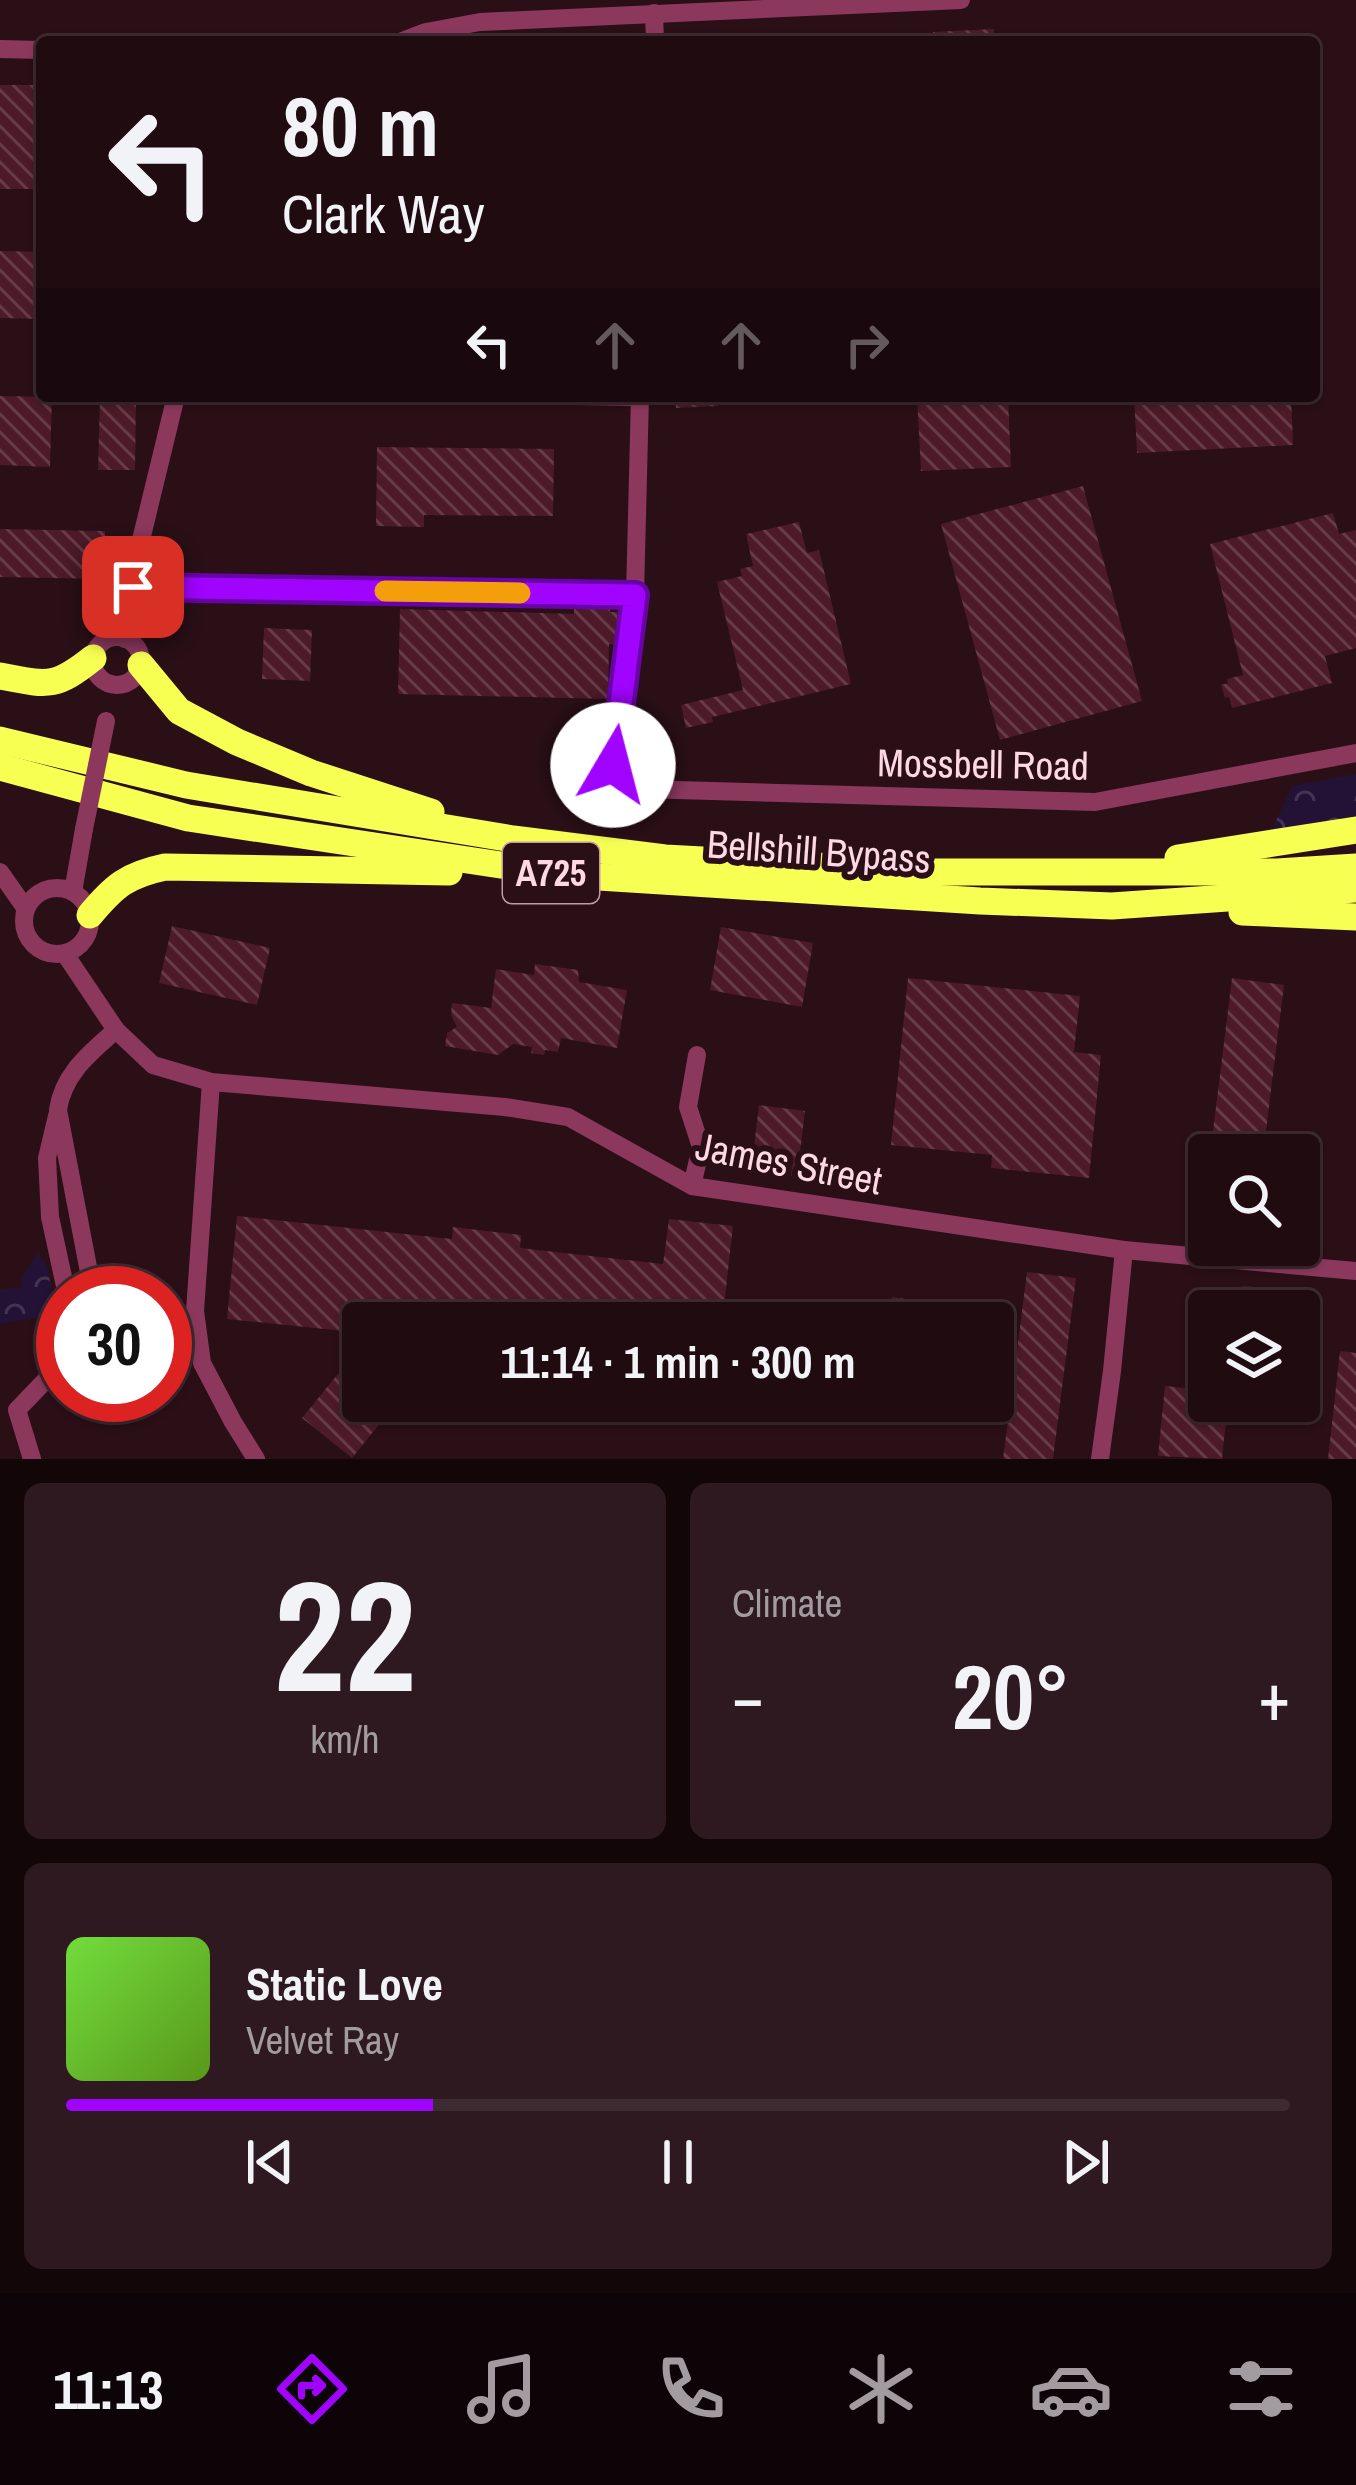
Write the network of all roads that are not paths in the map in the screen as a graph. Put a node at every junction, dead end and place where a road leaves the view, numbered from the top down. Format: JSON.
{"nodes":[{"id":1,"x":961,"y":0,"type":"edge"},
{"id":2,"x":906,"y":2,"type":"edge"},
{"id":3,"x":654,"y":13,"type":"junction"},
{"id":4,"x":416,"y":36,"type":"edge"},
{"id":5,"x":655,"y":36,"type":"edge"},
{"id":6,"x":0,"y":50,"type":"edge"},
{"id":7,"x":36,"y":50,"type":"edge"},
{"id":8,"x":175,"y":402,"type":"edge"},
{"id":9,"x":640,"y":402,"type":"edge"},
{"id":10,"x":133,"y":587,"type":"junction"},
{"id":11,"x":635,"y":595,"type":"junction"},
{"id":12,"x":125,"y":639,"type":"junction"},
{"id":13,"x":93,"y":658,"type":"junction"},
{"id":14,"x":141,"y":665,"type":"junction"},
{"id":15,"x":0,"y":676,"type":"edge"},
{"id":16,"x":112,"y":685,"type":"junction"},
{"id":17,"x":0,"y":740,"type":"edge"},
{"id":18,"x":1356,"y":753,"type":"edge"},
{"id":19,"x":0,"y":767,"type":"edge"},
{"id":20,"x":1356,"y":830,"type":"edge"},
{"id":21,"x":513,"y":839,"type":"junction"},
{"id":22,"x":1356,"y":867,"type":"edge"},
{"id":23,"x":0,"y":872,"type":"edge"},
{"id":24,"x":1085,"y":873,"type":"junction"},
{"id":25,"x":567,"y":875,"type":"junction"},
{"id":26,"x":1356,"y":889,"type":"edge"},
{"id":27,"x":73,"y":892,"type":"junction"},
{"id":28,"x":1112,"y":906,"type":"junction"},
{"id":29,"x":26,"y":909,"type":"junction"},
{"id":30,"x":90,"y":915,"type":"junction"},
{"id":31,"x":1356,"y":917,"type":"edge"},
{"id":32,"x":65,"y":954,"type":"junction"},
{"id":33,"x":116,"y":1030,"type":"junction"},
{"id":34,"x":697,"y":1054,"type":"dead end"},
{"id":35,"x":211,"y":1082,"type":"junction"},
{"id":36,"x":58,"y":1110,"type":"junction"},
{"id":37,"x":692,"y":1186,"type":"junction"},
{"id":38,"x":1124,"y":1250,"type":"junction"},
{"id":39,"x":61,"y":1266,"type":"edge"},
{"id":40,"x":88,"y":1266,"type":"edge"},
{"id":41,"x":1356,"y":1271,"type":"edge"},
{"id":42,"x":36,"y":1390,"type":"edge"},
{"id":43,"x":32,"y":1459,"type":"edge"},
{"id":44,"x":256,"y":1459,"type":"edge"},
{"id":45,"x":1100,"y":1459,"type":"edge"}],
"edges":[{"from":1,"to":2,"type":"street"},
{"from":2,"to":3,"type":"street"},
{"from":3,"to":4,"type":"street"},
{"from":3,"to":5,"type":"street"},
{"from":6,"to":7,"type":"street"},
{"from":8,"to":10,"type":"street"},
{"from":9,"to":11,"type":"street"},
{"from":10,"to":11,"type":"street"},
{"from":10,"to":12,"type":"street"},
{"from":11,"to":18,"type":"street","name":"Mossbell Road"},
{"from":12,"to":13,"type":"street"},
{"from":12,"to":14,"type":"street"},
{"from":13,"to":15,"type":"highway"},
{"from":13,"to":16,"type":"street"},
{"from":14,"to":16,"type":"street"},
{"from":14,"to":21,"type":"highway"},
{"from":16,"to":27,"type":"street","bridge":true},
{"from":17,"to":21,"type":"highway","name":"Bellshill Bypass","number":"A725"},
{"from":19,"to":25,"type":"highway","name":"Bellshill Bypass","number":"A725"},
{"from":20,"to":24,"type":"highway"},
{"from":21,"to":24,"type":"highway","name":"Bellshill Bypass","number":"A725"},
{"from":22,"to":24,"type":"highway","name":"Bellshill Bypass","number":"A725"},
{"from":23,"to":29,"type":"street"},
{"from":25,"to":28,"type":"highway","name":"Bellshill Bypass","number":"A725"},
{"from":25,"to":30,"type":"highway"},
{"from":26,"to":28,"type":"highway","name":"Bellshill Bypass","number":"A725"},
{"from":27,"to":29,"type":"street"},
{"from":27,"to":30,"type":"street"},
{"from":28,"to":31,"type":"highway","number":"A725"},
{"from":29,"to":32,"type":"street","name":"James Street"},
{"from":30,"to":32,"type":"street"},
{"from":32,"to":33,"type":"street","name":"James Street"},
{"from":33,"to":35,"type":"street","name":"James Street"},
{"from":33,"to":36,"type":"street"},
{"from":34,"to":37,"type":"street"},
{"from":35,"to":37,"type":"street","name":"James Street"},
{"from":35,"to":44,"type":"street"},
{"from":36,"to":39,"type":"street"},
{"from":36,"to":40,"type":"street"},
{"from":37,"to":38,"type":"street","name":"James Street"},
{"from":38,"to":41,"type":"street","name":"James Street"},
{"from":38,"to":45,"type":"street"},
{"from":42,"to":43,"type":"street"}]}
